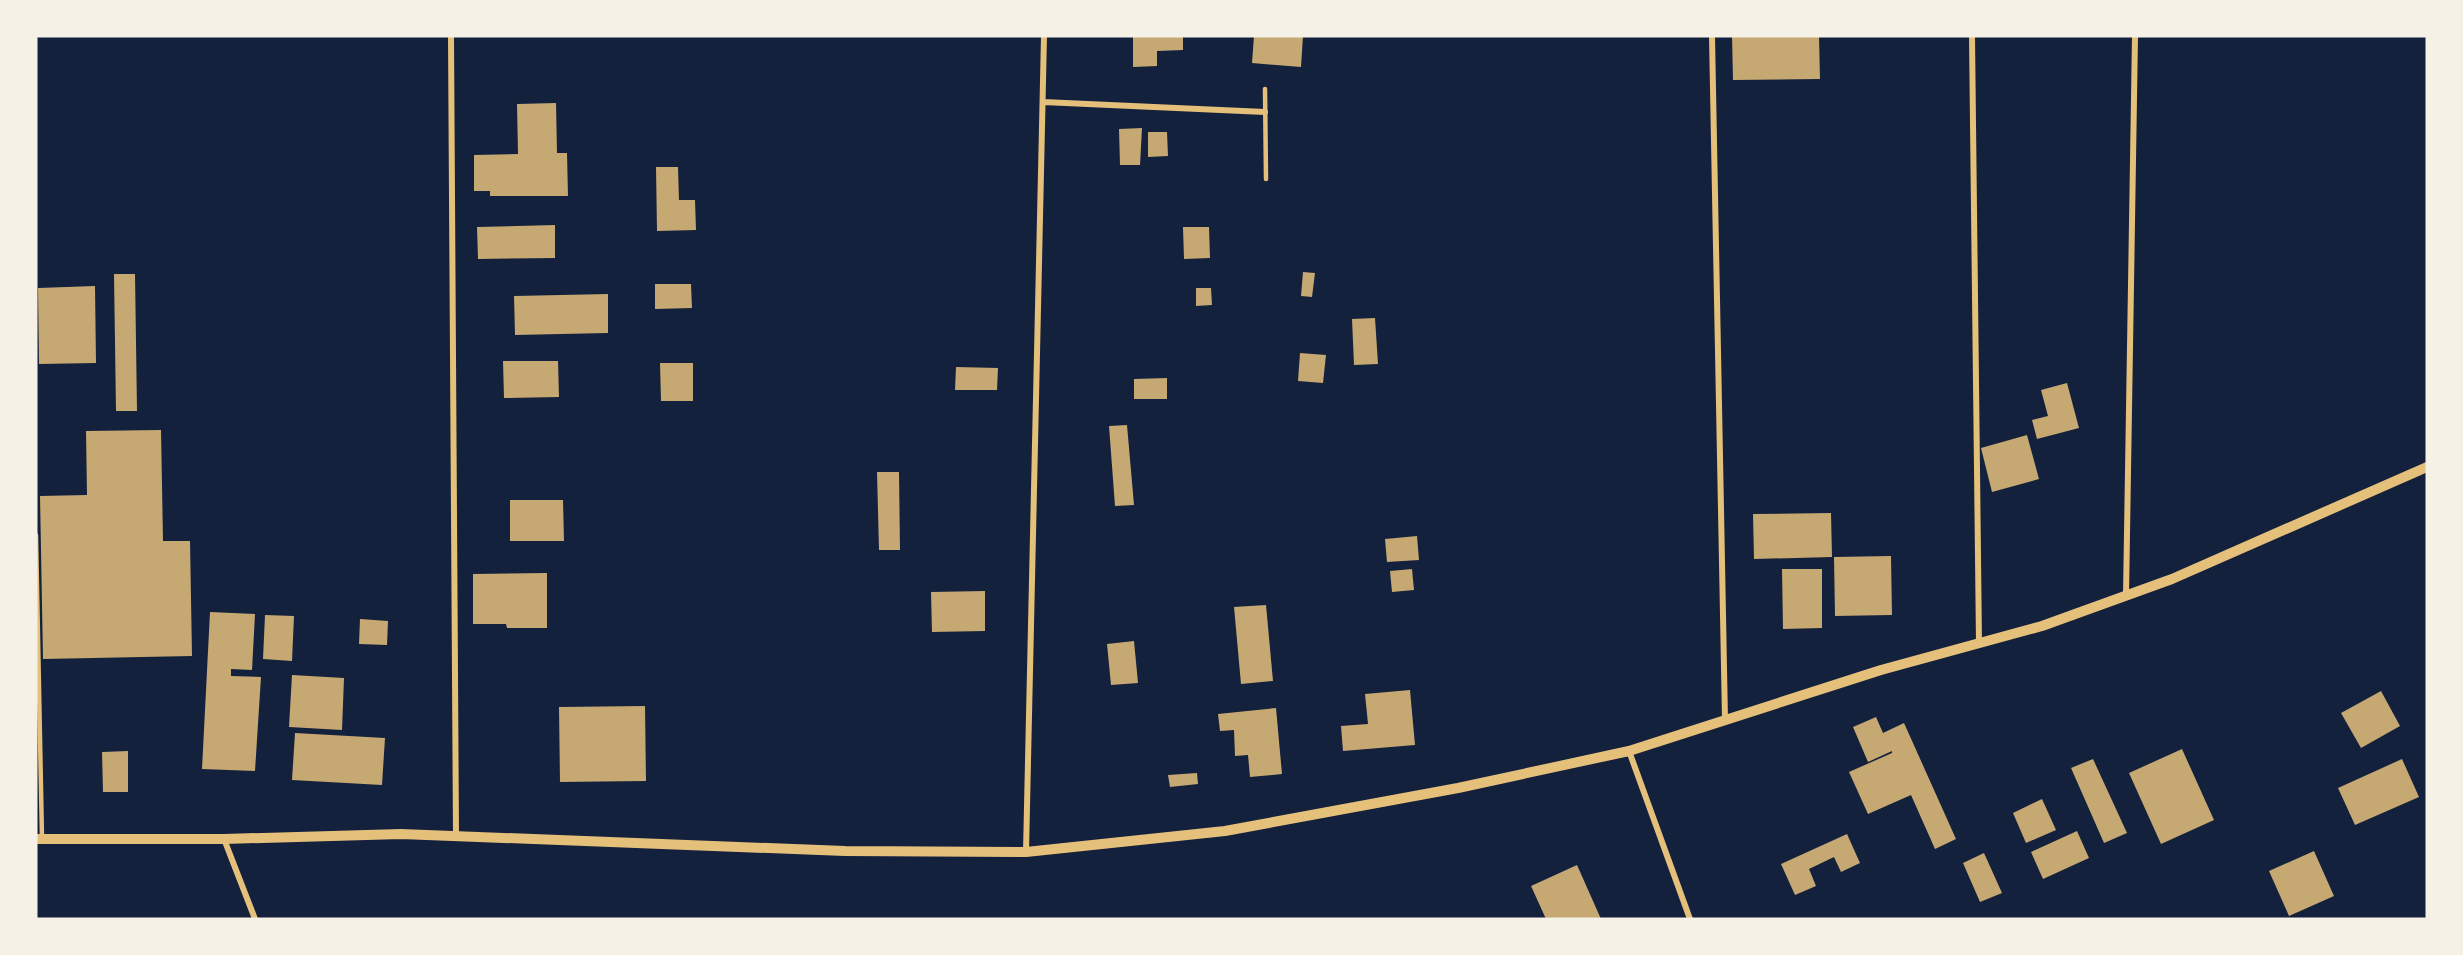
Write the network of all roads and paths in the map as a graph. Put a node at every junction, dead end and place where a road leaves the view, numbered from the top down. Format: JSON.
{"nodes":[{"id":1,"x":451,"y":36,"type":"edge"},
{"id":2,"x":1044,"y":36,"type":"edge"},
{"id":3,"x":1712,"y":36,"type":"edge"},
{"id":4,"x":1972,"y":36,"type":"edge"},
{"id":5,"x":2135,"y":36,"type":"edge"},
{"id":6,"x":1265,"y":89,"type":"dead end"},
{"id":7,"x":1043,"y":102,"type":"junction"},
{"id":8,"x":1265,"y":112,"type":"junction"},
{"id":9,"x":1266,"y":179,"type":"dead end"},
{"id":10,"x":2427,"y":467,"type":"edge"},
{"id":11,"x":36,"y":535,"type":"edge"},
{"id":12,"x":2126,"y":596,"type":"junction"},
{"id":13,"x":1979,"y":643,"type":"junction"},
{"id":14,"x":1725,"y":720,"type":"junction"},
{"id":15,"x":1629,"y":751,"type":"junction"},
{"id":16,"x":456,"y":836,"type":"junction"},
{"id":17,"x":39,"y":839,"type":"edge"},
{"id":18,"x":224,"y":839,"type":"junction"},
{"id":19,"x":1026,"y":852,"type":"junction"},
{"id":20,"x":255,"y":919,"type":"edge"},
{"id":21,"x":1690,"y":919,"type":"edge"}],
"edges":[{"from":1,"to":16,"type":"street"},
{"from":2,"to":7,"type":"street"},
{"from":3,"to":14,"type":"street"},
{"from":4,"to":13,"type":"street"},
{"from":5,"to":12,"type":"street"},
{"from":6,"to":8,"type":"lane"},
{"from":7,"to":8,"type":"street"},
{"from":7,"to":19,"type":"street"},
{"from":8,"to":9,"type":"lane"},
{"from":10,"to":12,"type":"street"},
{"from":11,"to":17,"type":"lane"},
{"from":12,"to":13,"type":"street"},
{"from":13,"to":14,"type":"street"},
{"from":14,"to":15,"type":"street"},
{"from":15,"to":19,"type":"street"},
{"from":15,"to":21,"type":"street"},
{"from":16,"to":18,"type":"street"},
{"from":16,"to":19,"type":"street"},
{"from":17,"to":18,"type":"street"},
{"from":18,"to":20,"type":"street"}]}
